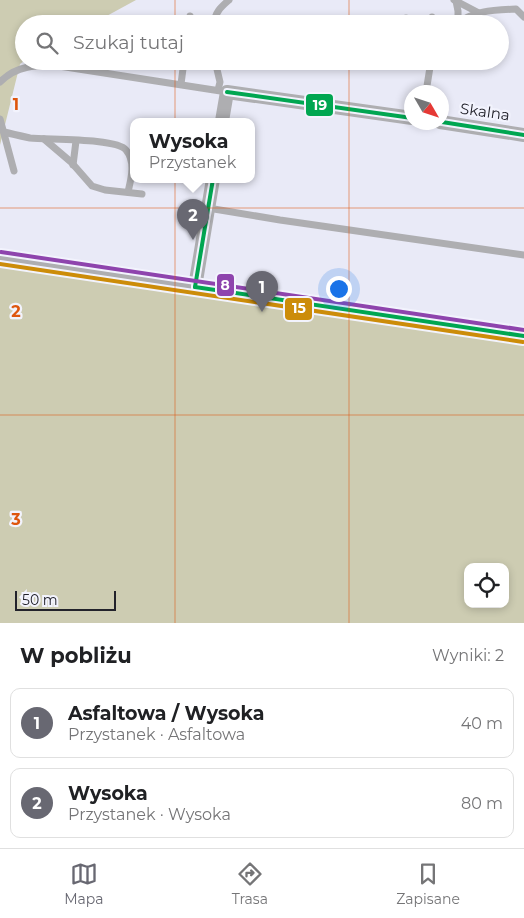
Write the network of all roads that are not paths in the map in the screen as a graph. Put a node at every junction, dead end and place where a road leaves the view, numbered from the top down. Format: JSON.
{"nodes":[{"id":1,"x":230,"y":0,"type":"edge"},
{"id":2,"x":455,"y":1,"type":"edge"},
{"id":3,"x":520,"y":8,"type":"edge"},
{"id":4,"x":479,"y":13,"type":"junction"},
{"id":5,"x":216,"y":15,"type":"edge"},
{"id":6,"x":458,"y":15,"type":"edge"},
{"id":7,"x":473,"y":15,"type":"edge"},
{"id":8,"x":524,"y":17,"type":"edge"},
{"id":9,"x":21,"y":70,"type":"edge"},
{"id":10,"x":86,"y":70,"type":"edge"},
{"id":11,"x":183,"y":70,"type":"edge"},
{"id":12,"x":217,"y":70,"type":"edge"},
{"id":13,"x":430,"y":70,"type":"edge"},
{"id":14,"x":0,"y":82,"type":"edge"},
{"id":15,"x":182,"y":84,"type":"junction"},
{"id":16,"x":427,"y":85,"type":"edge"},
{"id":17,"x":223,"y":91,"type":"junction"},
{"id":18,"x":404,"y":117,"type":"edge"},
{"id":19,"x":222,"y":118,"type":"edge"},
{"id":20,"x":0,"y":119,"type":"edge"},
{"id":21,"x":449,"y":123,"type":"edge"},
{"id":22,"x":4,"y":132,"type":"junction"},
{"id":23,"x":524,"y":135,"type":"edge"},
{"id":24,"x":43,"y":139,"type":"junction"},
{"id":25,"x":76,"y":141,"type":"junction"},
{"id":26,"x":130,"y":162,"type":"edge"},
{"id":27,"x":73,"y":165,"type":"junction"},
{"id":28,"x":14,"y":172,"type":"dead end"},
{"id":29,"x":130,"y":183,"type":"edge"},
{"id":30,"x":212,"y":183,"type":"edge"},
{"id":31,"x":128,"y":192,"type":"junction"},
{"id":32,"x":142,"y":194,"type":"dead end"},
{"id":33,"x":208,"y":208,"type":"junction"},
{"id":34,"x":524,"y":255,"type":"edge"},
{"id":35,"x":0,"y":258,"type":"edge"},
{"id":36,"x":195,"y":287,"type":"junction"},
{"id":37,"x":524,"y":336,"type":"edge"}],
"edges":[{"from":1,"to":5,"type":"lane"},
{"from":2,"to":4,"type":"lane"},
{"from":2,"to":6,"type":"lane"},
{"from":3,"to":4,"type":"lane"},
{"from":3,"to":8,"type":"lane"},
{"from":4,"to":7,"type":"lane"},
{"from":9,"to":14,"type":"lane"},
{"from":10,"to":15,"type":"lane"},
{"from":11,"to":15,"type":"lane"},
{"from":12,"to":17,"type":"lane"},
{"from":13,"to":16,"type":"lane"},
{"from":15,"to":17,"type":"lane"},
{"from":17,"to":18,"type":"street"},
{"from":17,"to":19,"type":"street"},
{"from":20,"to":22,"type":"lane"},
{"from":21,"to":23,"type":"street","name":"Skalna"},
{"from":22,"to":24,"type":"lane"},
{"from":22,"to":28,"type":"lane"},
{"from":24,"to":25,"type":"lane"},
{"from":24,"to":27,"type":"lane"},
{"from":25,"to":26,"type":"lane"},
{"from":25,"to":27,"type":"lane"},
{"from":27,"to":31,"type":"lane"},
{"from":29,"to":31,"type":"lane"},
{"from":30,"to":33,"type":"street"},
{"from":31,"to":32,"type":"lane"},
{"from":33,"to":34,"type":"lane"},
{"from":33,"to":36,"type":"street"},
{"from":35,"to":36,"type":"street"},
{"from":36,"to":37,"type":"street"}]}
